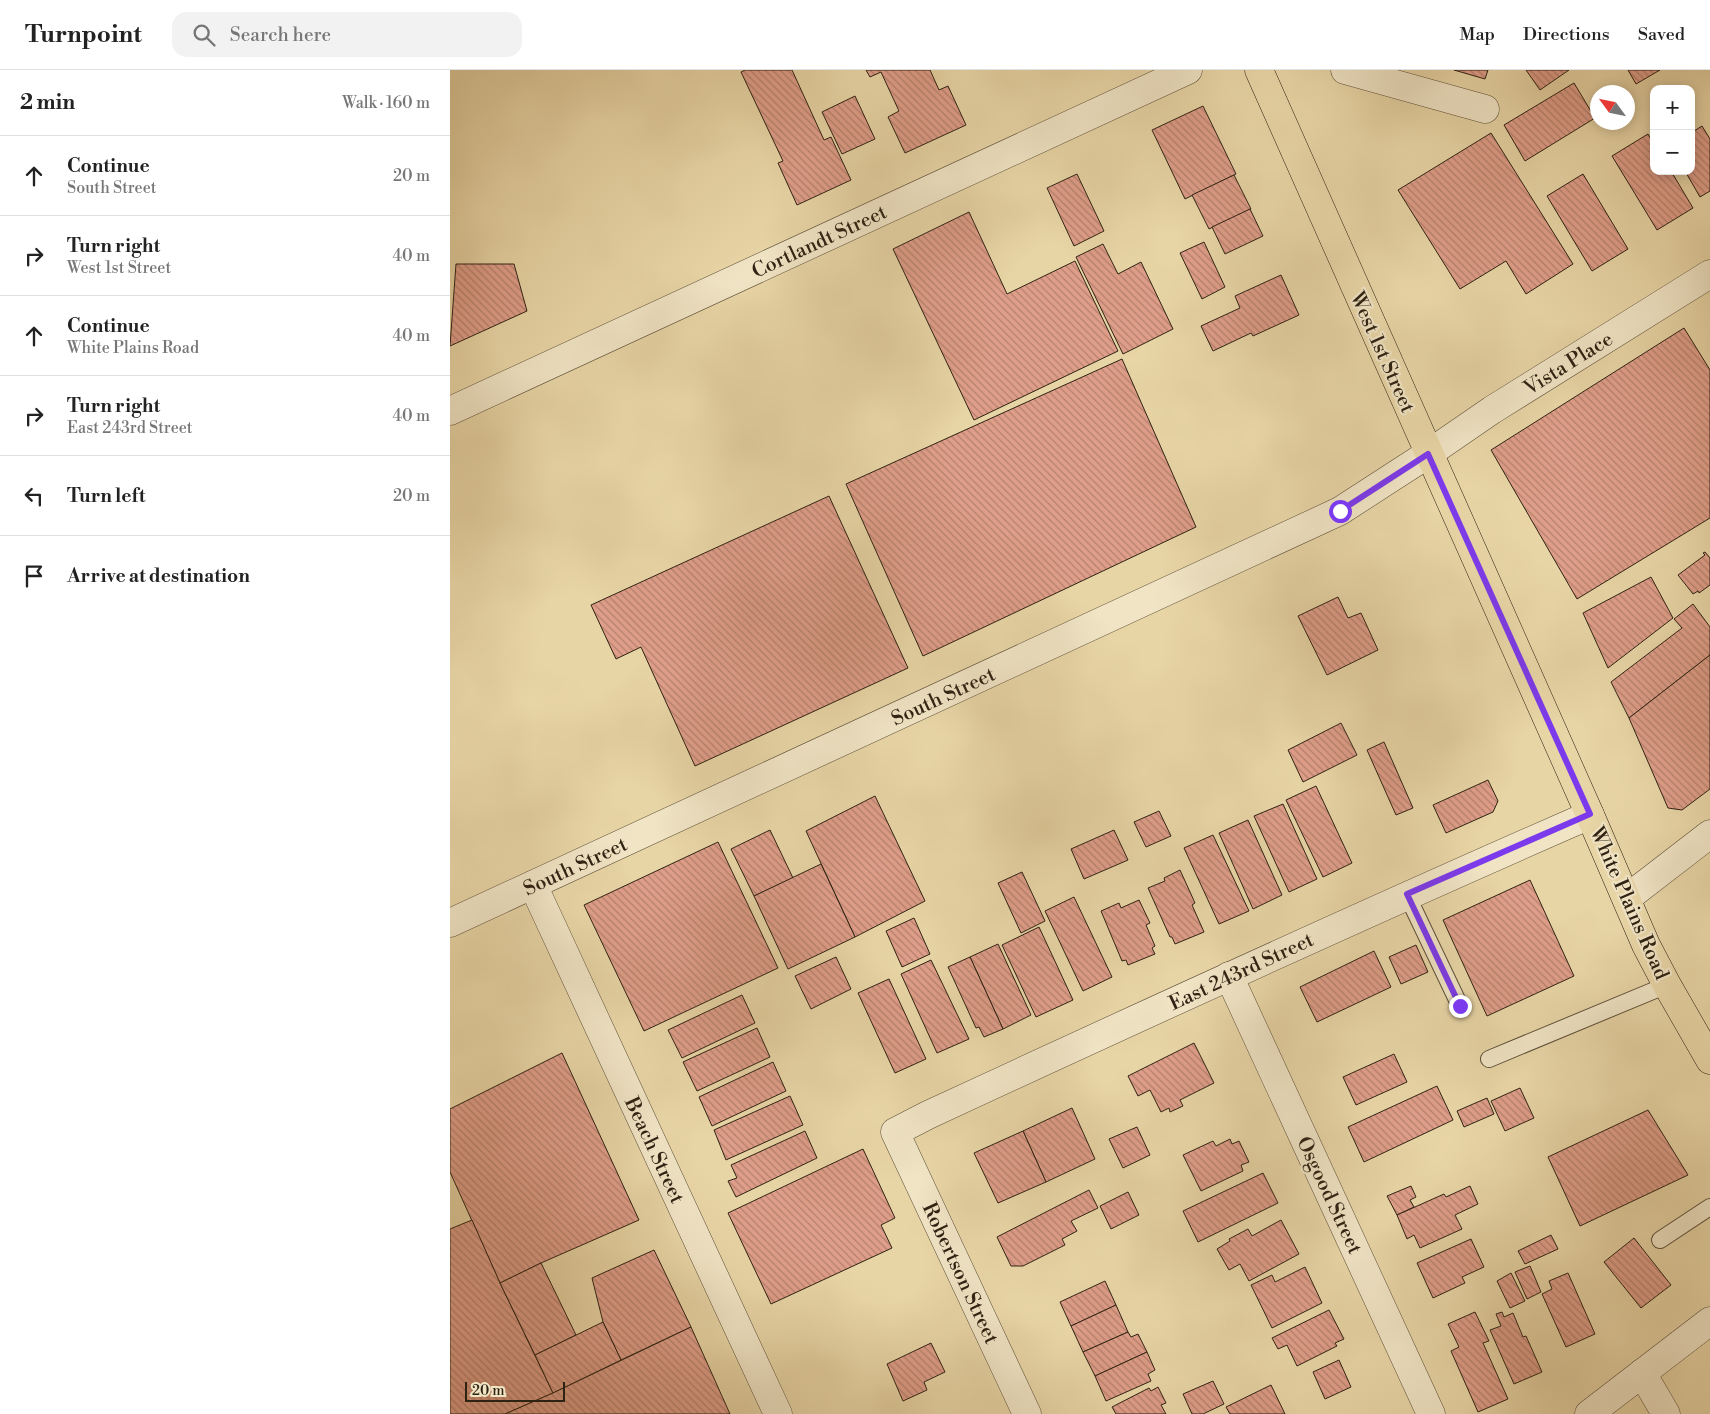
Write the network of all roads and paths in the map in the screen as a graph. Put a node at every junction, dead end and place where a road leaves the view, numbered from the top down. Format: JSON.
{"nodes":[{"id":1,"x":1188,"y":70,"type":"edge"},
{"id":2,"x":1259,"y":70,"type":"edge"},
{"id":3,"x":1345,"y":70,"type":"edge"},
{"id":4,"x":1485,"y":109,"type":"dead end"},
{"id":5,"x":1710,"y":274,"type":"edge"},
{"id":6,"x":450,"y":411,"type":"edge"},
{"id":7,"x":1428,"y":454,"type":"junction"},
{"id":8,"x":1509,"y":633,"type":"joint"},
{"id":9,"x":1590,"y":814,"type":"junction"},
{"id":10,"x":1710,"y":834,"type":"edge"},
{"id":11,"x":533,"y":886,"type":"junction"},
{"id":12,"x":1407,"y":894,"type":"junction"},
{"id":13,"x":1626,"y":898,"type":"junction"},
{"id":14,"x":450,"y":923,"type":"edge"},
{"id":15,"x":1229,"y":976,"type":"junction"},
{"id":16,"x":1666,"y":985,"type":"junction"},
{"id":17,"x":1460,"y":1006,"type":"dead end"},
{"id":18,"x":1489,"y":1059,"type":"dead end"},
{"id":19,"x":1710,"y":1060,"type":"edge"},
{"id":20,"x":895,"y":1132,"type":"joint"},
{"id":21,"x":1710,"y":1206,"type":"edge"},
{"id":22,"x":1660,"y":1240,"type":"dead end"},
{"id":23,"x":1710,"y":1322,"type":"edge"},
{"id":24,"x":1642,"y":1373,"type":"junction"},
{"id":25,"x":778,"y":1414,"type":"edge"},
{"id":26,"x":1027,"y":1414,"type":"edge"},
{"id":27,"x":1431,"y":1414,"type":"edge"},
{"id":28,"x":1589,"y":1414,"type":"edge"},
{"id":29,"x":1666,"y":1414,"type":"edge"}],
"edges":[{"from":1,"to":6,"type":"street","name":"Cortlandt Street"},
{"from":2,"to":7,"type":"main road","name":"West 1st Street"},
{"from":3,"to":4,"type":"street"},
{"from":5,"to":7,"type":"street","name":"Vista Place"},
{"from":7,"to":8,"type":"main road","name":"West 1st Street"},
{"from":7,"to":11,"type":"street","name":"South Street"},
{"from":8,"to":9,"type":"main road","name":"White Plains Road"},
{"from":9,"to":12,"type":"street","name":"East 243rd Street"},
{"from":9,"to":13,"type":"main road","name":"White Plains Road"},
{"from":10,"to":13,"type":"street"},
{"from":11,"to":14,"type":"street","name":"South Street"},
{"from":11,"to":25,"type":"street","name":"Beach Street"},
{"from":12,"to":15,"type":"street","name":"East 243rd Street"},
{"from":12,"to":17,"type":"lane"},
{"from":13,"to":16,"type":"main road","name":"White Plains Road"},
{"from":15,"to":20,"type":"street","name":"East 243rd Street"},
{"from":15,"to":27,"type":"street","name":"Osgood Street"},
{"from":16,"to":18,"type":"lane"},
{"from":16,"to":19,"type":"main road","name":"White Plains Road"},
{"from":20,"to":26,"type":"street","name":"Robertson Street"},
{"from":21,"to":22,"type":"lane"},
{"from":23,"to":24,"type":"street"},
{"from":24,"to":28,"type":"street"},
{"from":24,"to":29,"type":"street"}]}
